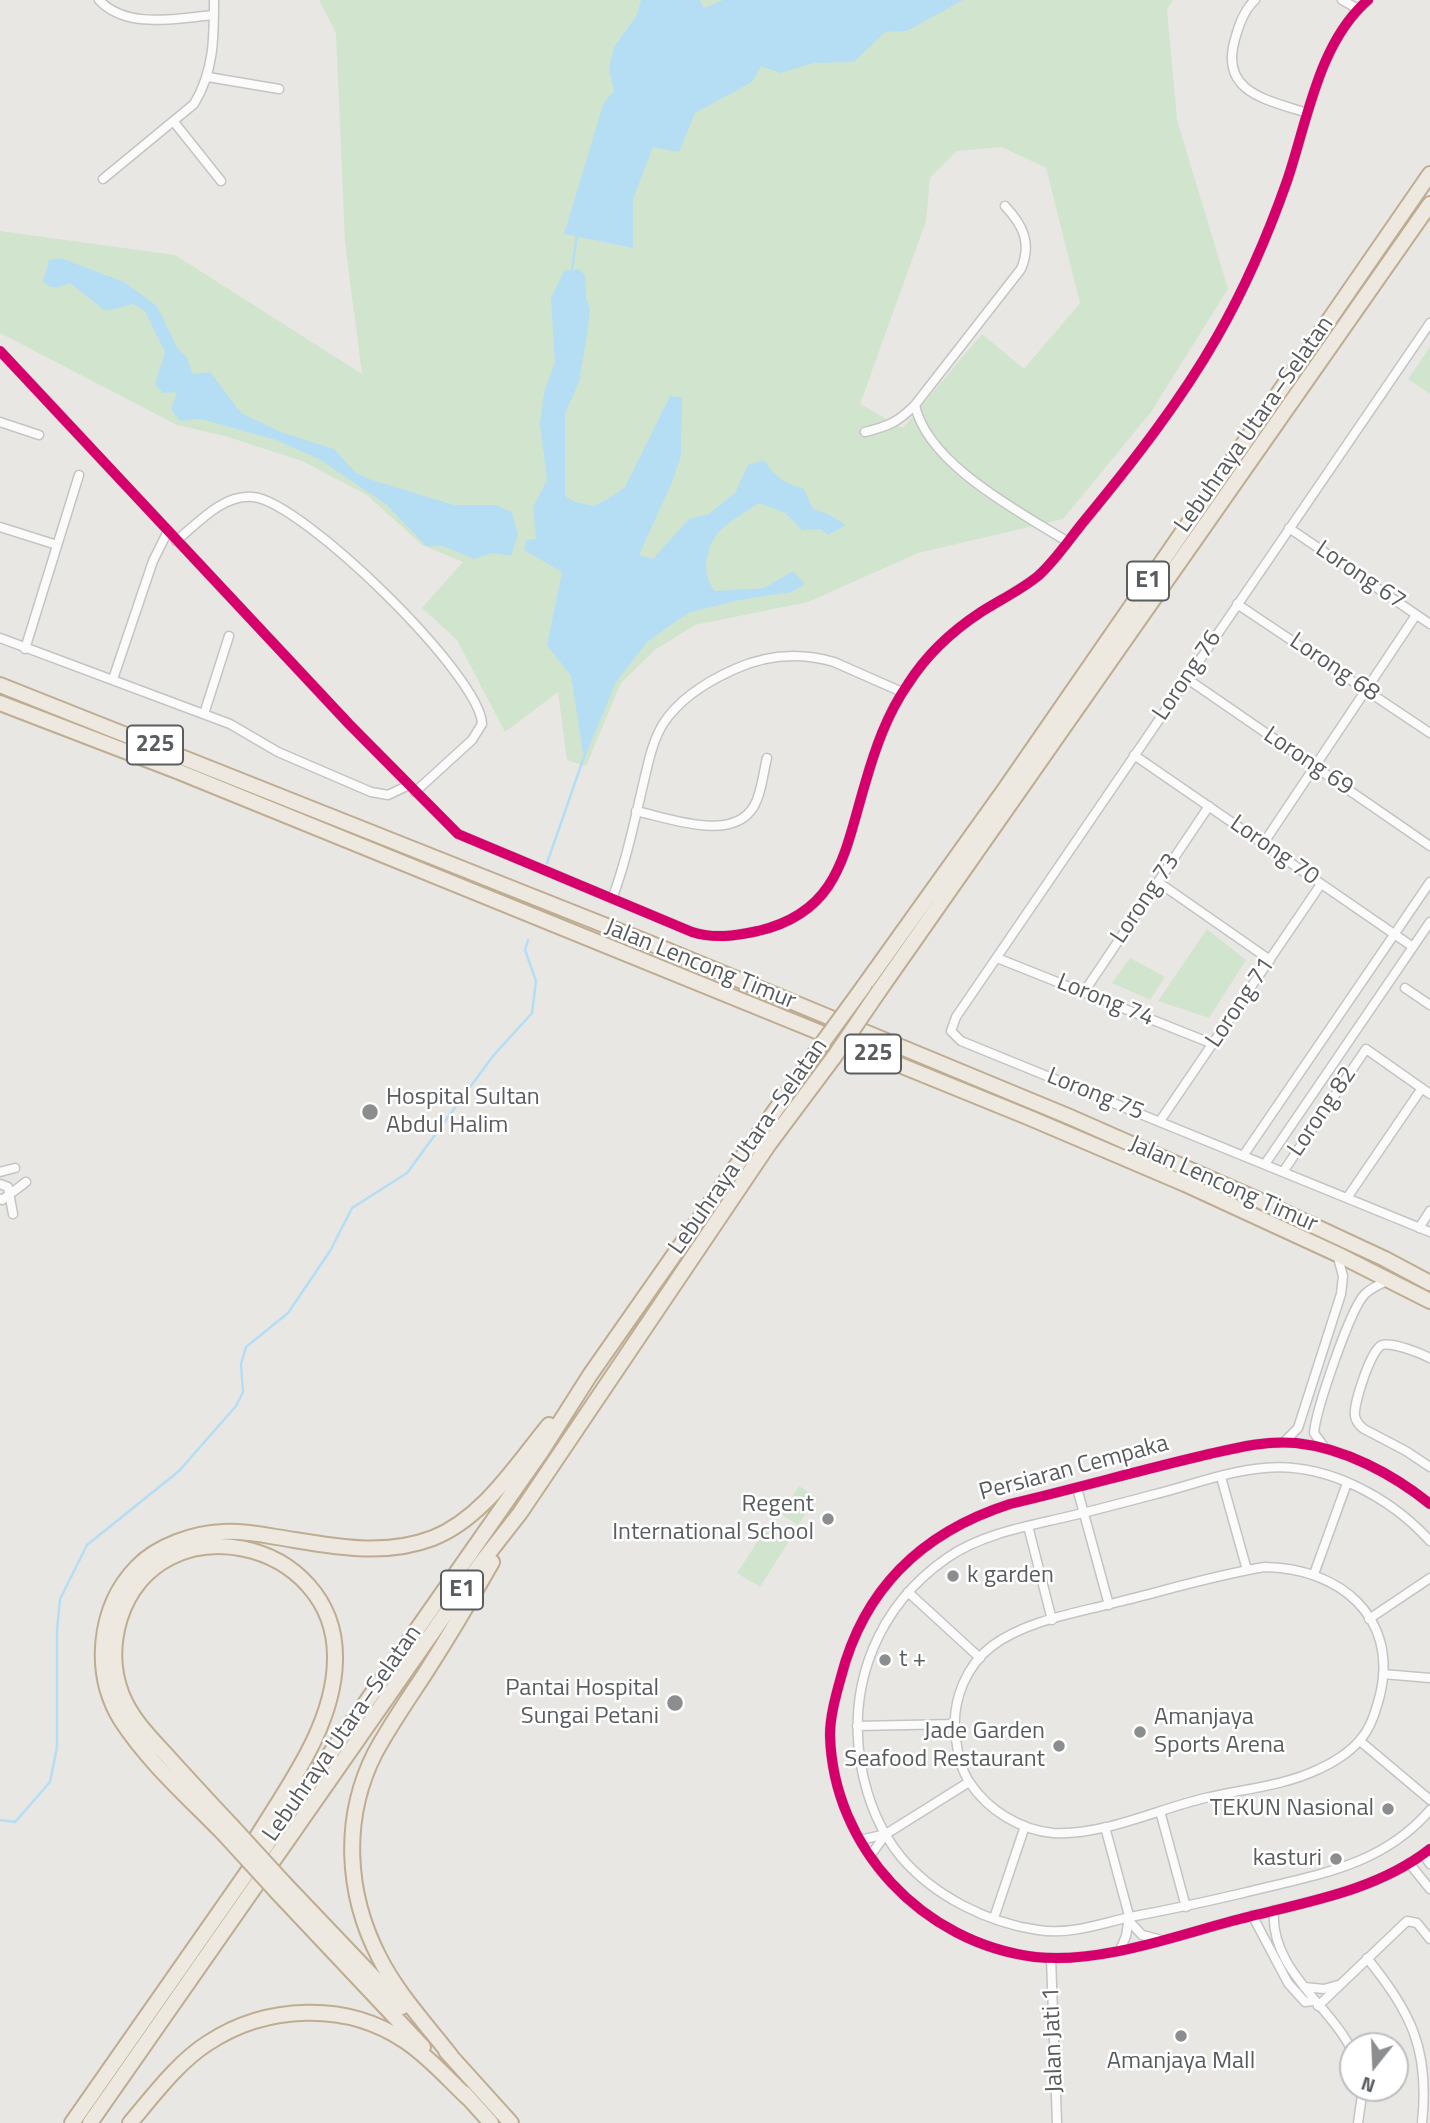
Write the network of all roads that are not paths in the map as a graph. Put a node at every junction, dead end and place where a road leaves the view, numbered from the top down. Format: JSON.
{"nodes":[{"id":1,"x":99,"y":0,"type":"edge"},
{"id":2,"x":214,"y":0,"type":"edge"},
{"id":3,"x":1255,"y":0,"type":"edge"},
{"id":4,"x":1342,"y":0,"type":"edge"},
{"id":5,"x":1368,"y":0,"type":"edge"},
{"id":6,"x":1358,"y":9,"type":"junction"},
{"id":7,"x":214,"y":15,"type":"junction"},
{"id":8,"x":208,"y":77,"type":"junction"},
{"id":9,"x":279,"y":89,"type":"dead end"},
{"id":10,"x":1307,"y":113,"type":"junction"},
{"id":11,"x":174,"y":122,"type":"junction"},
{"id":12,"x":1430,"y":174,"type":"edge"},
{"id":13,"x":103,"y":179,"type":"dead end"},
{"id":14,"x":220,"y":181,"type":"dead end"},
{"id":15,"x":1430,"y":204,"type":"edge"},
{"id":16,"x":1005,"y":206,"type":"dead end"},
{"id":17,"x":1430,"y":323,"type":"edge"},
{"id":18,"x":0,"y":351,"type":"edge"},
{"id":19,"x":915,"y":405,"type":"junction"},
{"id":20,"x":0,"y":422,"type":"edge"},
{"id":21,"x":865,"y":432,"type":"dead end"},
{"id":22,"x":38,"y":435,"type":"dead end"},
{"id":23,"x":79,"y":475,"type":"dead end"},
{"id":24,"x":0,"y":527,"type":"edge"},
{"id":25,"x":1289,"y":528,"type":"junction"},
{"id":26,"x":168,"y":531,"type":"junction"},
{"id":27,"x":176,"y":541,"type":"junction"},
{"id":28,"x":1068,"y":542,"type":"junction"},
{"id":29,"x":57,"y":545,"type":"junction"},
{"id":30,"x":1237,"y":604,"type":"junction"},
{"id":31,"x":1416,"y":615,"type":"junction"},
{"id":32,"x":1430,"y":624,"type":"edge"},
{"id":33,"x":229,"y":636,"type":"dead end"},
{"id":34,"x":0,"y":638,"type":"edge"},
{"id":35,"x":25,"y":649,"type":"junction"},
{"id":36,"x":1186,"y":678,"type":"junction"},
{"id":37,"x":113,"y":679,"type":"junction"},
{"id":38,"x":0,"y":685,"type":"edge"},
{"id":39,"x":1366,"y":689,"type":"junction"},
{"id":40,"x":902,"y":692,"type":"junction"},
{"id":41,"x":0,"y":703,"type":"edge"},
{"id":42,"x":204,"y":714,"type":"junction"},
{"id":43,"x":1430,"y":733,"type":"edge"},
{"id":44,"x":1134,"y":755,"type":"junction"},
{"id":45,"x":767,"y":758,"type":"dead end"},
{"id":46,"x":1314,"y":765,"type":"junction"},
{"id":47,"x":412,"y":788,"type":"junction"},
{"id":48,"x":1209,"y":806,"type":"junction"},
{"id":49,"x":636,"y":811,"type":"junction"},
{"id":50,"x":1263,"y":844,"type":"junction"},
{"id":51,"x":1430,"y":846,"type":"edge"},
{"id":52,"x":1158,"y":882,"type":"junction"},
{"id":53,"x":1430,"y":882,"type":"edge"},
{"id":54,"x":1321,"y":884,"type":"junction"},
{"id":55,"x":612,"y":899,"type":"junction"},
{"id":56,"x":1430,"y":922,"type":"edge"},
{"id":57,"x":1394,"y":934,"type":"junction"},
{"id":58,"x":1413,"y":947,"type":"junction"},
{"id":59,"x":997,"y":958,"type":"junction"},
{"id":60,"x":1270,"y":960,"type":"junction"},
{"id":61,"x":1405,"y":988,"type":"dead end"},
{"id":62,"x":1084,"y":992,"type":"junction"},
{"id":63,"x":1430,"y":1005,"type":"edge"},
{"id":64,"x":951,"y":1031,"type":"joint"},
{"id":65,"x":1213,"y":1044,"type":"junction"},
{"id":66,"x":1426,"y":1091,"type":"edge"},
{"id":67,"x":1160,"y":1121,"type":"junction"},
{"id":68,"x":1243,"y":1156,"type":"junction"},
{"id":69,"x":1265,"y":1164,"type":"junction"},
{"id":70,"x":15,"y":1168,"type":"dead end"},
{"id":71,"x":0,"y":1172,"type":"edge"},
{"id":72,"x":1283,"y":1172,"type":"junction"},
{"id":73,"x":26,"y":1181,"type":"dead end"},
{"id":74,"x":0,"y":1184,"type":"edge"},
{"id":75,"x":9,"y":1195,"type":"junction"},
{"id":76,"x":1347,"y":1198,"type":"junction"},
{"id":77,"x":0,"y":1199,"type":"edge"},
{"id":78,"x":1430,"y":1211,"type":"edge"},
{"id":79,"x":13,"y":1214,"type":"dead end"},
{"id":80,"x":1419,"y":1228,"type":"junction"},
{"id":81,"x":1430,"y":1233,"type":"edge"},
{"id":82,"x":1336,"y":1254,"type":"junction"},
{"id":83,"x":1389,"y":1280,"type":"junction"},
{"id":84,"x":1430,"y":1283,"type":"edge"},
{"id":85,"x":1430,"y":1301,"type":"edge"},
{"id":86,"x":1430,"y":1358,"type":"edge"},
{"id":87,"x":590,"y":1375,"type":"junction"},
{"id":88,"x":1283,"y":1443,"type":"junction"},
{"id":89,"x":1325,"y":1449,"type":"junction"},
{"id":90,"x":1430,"y":1467,"type":"edge"},
{"id":91,"x":1221,"y":1477,"type":"junction"},
{"id":92,"x":1347,"y":1483,"type":"junction"},
{"id":93,"x":1077,"y":1488,"type":"junction"},
{"id":94,"x":1430,"y":1504,"type":"edge"},
{"id":95,"x":520,"y":1513,"type":"junction"},
{"id":96,"x":1083,"y":1513,"type":"junction"},
{"id":97,"x":1028,"y":1526,"type":"junction"},
{"id":98,"x":1430,"y":1541,"type":"edge"},
{"id":99,"x":1247,"y":1570,"type":"junction"},
{"id":100,"x":1314,"y":1574,"type":"junction"},
{"id":101,"x":1430,"y":1578,"type":"edge"},
{"id":102,"x":908,"y":1592,"type":"junction"},
{"id":103,"x":1109,"y":1605,"type":"junction"},
{"id":104,"x":1369,"y":1619,"type":"junction"},
{"id":105,"x":1052,"y":1620,"type":"junction"},
{"id":106,"x":980,"y":1658,"type":"junction"},
{"id":107,"x":1383,"y":1674,"type":"junction"},
{"id":108,"x":1430,"y":1678,"type":"edge"},
{"id":109,"x":955,"y":1724,"type":"junction"},
{"id":110,"x":857,"y":1726,"type":"junction"},
{"id":111,"x":1360,"y":1741,"type":"junction"},
{"id":112,"x":969,"y":1782,"type":"junction"},
{"id":113,"x":1430,"y":1800,"type":"edge"},
{"id":114,"x":1430,"y":1810,"type":"edge"},
{"id":115,"x":1160,"y":1811,"type":"junction"},
{"id":116,"x":1025,"y":1826,"type":"junction"},
{"id":117,"x":1105,"y":1826,"type":"junction"},
{"id":118,"x":227,"y":1830,"type":"junction"},
{"id":119,"x":886,"y":1835,"type":"junction"},
{"id":120,"x":860,"y":1840,"type":"junction"},
{"id":121,"x":1427,"y":1851,"type":"edge"},
{"id":122,"x":870,"y":1856,"type":"junction"},
{"id":123,"x":1409,"y":1863,"type":"junction"},
{"id":124,"x":1430,"y":1864,"type":"edge"},
{"id":125,"x":281,"y":1888,"type":"junction"},
{"id":126,"x":1430,"y":1889,"type":"edge"},
{"id":127,"x":1186,"y":1907,"type":"junction"},
{"id":128,"x":1275,"y":1910,"type":"junction"},
{"id":129,"x":1252,"y":1915,"type":"junction"},
{"id":130,"x":1129,"y":1917,"type":"junction"},
{"id":131,"x":994,"y":1918,"type":"junction"},
{"id":132,"x":1430,"y":1939,"type":"edge"},
{"id":133,"x":1161,"y":1940,"type":"junction"},
{"id":134,"x":1119,"y":1950,"type":"junction"},
{"id":135,"x":189,"y":1954,"type":"junction"},
{"id":136,"x":1051,"y":1958,"type":"junction"},
{"id":137,"x":1367,"y":1958,"type":"junction"},
{"id":138,"x":1341,"y":1984,"type":"junction"},
{"id":139,"x":1304,"y":1987,"type":"junction"},
{"id":140,"x":1316,"y":2003,"type":"junction"},
{"id":141,"x":1340,"y":2032,"type":"edge"},
{"id":142,"x":451,"y":2056,"type":"junction"},
{"id":143,"x":468,"y":2098,"type":"junction"},
{"id":144,"x":1361,"y":2102,"type":"edge"},
{"id":145,"x":72,"y":2123,"type":"edge"},
{"id":146,"x":90,"y":2123,"type":"edge"},
{"id":147,"x":130,"y":2123,"type":"edge"},
{"id":148,"x":491,"y":2123,"type":"edge"},
{"id":149,"x":511,"y":2123,"type":"edge"},
{"id":150,"x":1057,"y":2123,"type":"edge"},
{"id":151,"x":1358,"y":2123,"type":"edge"},
{"id":152,"x":1422,"y":2123,"type":"edge"}],
"edges":[{"from":1,"to":7,"type":"street"},
{"from":2,"to":7,"type":"street"},
{"from":3,"to":10,"type":"street"},
{"from":4,"to":6,"type":"street"},
{"from":5,"to":6,"type":"street"},
{"from":6,"to":10,"type":"street"},
{"from":7,"to":8,"type":"street"},
{"from":8,"to":9,"type":"street"},
{"from":8,"to":11,"type":"street"},
{"from":10,"to":28,"type":"street"},
{"from":11,"to":13,"type":"street"},
{"from":11,"to":14,"type":"street"},
{"from":12,"to":87,"type":"highway","name":"Lebuhraya Utara–Selatan","number":"E1","bridge":true},
{"from":15,"to":95,"type":"highway","name":"Lebuhraya Utara–Selatan","number":"E1","bridge":true},
{"from":16,"to":19,"type":"street"},
{"from":17,"to":25,"type":"street","name":"Lorong 76"},
{"from":18,"to":26,"type":"street"},
{"from":19,"to":21,"type":"street"},
{"from":19,"to":28,"type":"street"},
{"from":20,"to":22,"type":"street"},
{"from":23,"to":29,"type":"street"},
{"from":24,"to":29,"type":"street"},
{"from":25,"to":30,"type":"street","name":"Lorong 76"},
{"from":25,"to":31,"type":"street","name":"Lorong 67"},
{"from":26,"to":27,"type":"street"},
{"from":26,"to":37,"type":"street"},
{"from":27,"to":47,"type":"street"},
{"from":27,"to":47,"type":"street"},
{"from":28,"to":40,"type":"street"},
{"from":29,"to":35,"type":"street"},
{"from":30,"to":36,"type":"street","name":"Lorong 76"},
{"from":30,"to":39,"type":"street","name":"Lorong 68"},
{"from":31,"to":32,"type":"street","name":"Lorong 67"},
{"from":31,"to":39,"type":"street"},
{"from":33,"to":42,"type":"street"},
{"from":34,"to":35,"type":"street"},
{"from":35,"to":37,"type":"street"},
{"from":36,"to":44,"type":"street","name":"Lorong 76"},
{"from":36,"to":46,"type":"street","name":"Lorong 69"},
{"from":37,"to":42,"type":"street"},
{"from":38,"to":84,"type":"highway","name":"Jalan Lencong Timur","number":"225"},
{"from":39,"to":43,"type":"street","name":"Lorong 68"},
{"from":39,"to":46,"type":"street"},
{"from":40,"to":49,"type":"street"},
{"from":40,"to":55,"type":"street"},
{"from":41,"to":82,"type":"highway","name":"Jalan Lencong Timur","number":"225"},
{"from":42,"to":47,"type":"street"},
{"from":44,"to":48,"type":"street","name":"Lorong 70"},
{"from":44,"to":59,"type":"street","name":"Lorong 76"},
{"from":45,"to":49,"type":"street"},
{"from":46,"to":50,"type":"street"},
{"from":46,"to":51,"type":"street","name":"Lorong 69"},
{"from":47,"to":55,"type":"street"},
{"from":48,"to":50,"type":"street","name":"Lorong 70"},
{"from":48,"to":52,"type":"street","name":"Lorong 73"},
{"from":49,"to":55,"type":"street"},
{"from":50,"to":54,"type":"street","name":"Lorong 70"},
{"from":52,"to":60,"type":"street"},
{"from":52,"to":62,"type":"street","name":"Lorong 73"},
{"from":53,"to":57,"type":"street"},
{"from":54,"to":57,"type":"street","name":"Lorong 70"},
{"from":54,"to":60,"type":"street","name":"Lorong 71"},
{"from":56,"to":58,"type":"street"},
{"from":57,"to":58,"type":"street","name":"Lorong 70"},
{"from":57,"to":68,"type":"street"},
{"from":58,"to":69,"type":"street"},
{"from":59,"to":62,"type":"street","name":"Lorong 74"},
{"from":59,"to":64,"type":"street","name":"Lorong 76"},
{"from":60,"to":65,"type":"street","name":"Lorong 71"},
{"from":61,"to":63,"type":"street"},
{"from":62,"to":65,"type":"street","name":"Lorong 74"},
{"from":64,"to":67,"type":"street","name":"Lorong 75"},
{"from":65,"to":67,"type":"street","name":"Lorong 71"},
{"from":66,"to":72,"type":"street","name":"Lorong 82"},
{"from":66,"to":76,"type":"street"},
{"from":67,"to":68,"type":"street","name":"Lorong 75"},
{"from":68,"to":69,"type":"street","name":"Lorong 75"},
{"from":69,"to":72,"type":"street","name":"Lorong 75"},
{"from":70,"to":71,"type":"street"},
{"from":72,"to":76,"type":"street","name":"Lorong 75"},
{"from":73,"to":75,"type":"street"},
{"from":74,"to":75,"type":"street"},
{"from":75,"to":77,"type":"street"},
{"from":75,"to":79,"type":"street"},
{"from":76,"to":80,"type":"street","name":"Lorong 75"},
{"from":78,"to":80,"type":"street"},
{"from":80,"to":81,"type":"street","name":"Lorong 75"},
{"from":82,"to":83,"type":"highway","name":"Jalan Lencong Timur","number":"225"},
{"from":82,"to":88,"type":"street"},
{"from":83,"to":85,"type":"highway","name":"Jalan Lencong Timur","number":"225"},
{"from":83,"to":89,"type":"street"},
{"from":86,"to":90,"type":"street"},
{"from":87,"to":118,"type":"highway"},
{"from":87,"to":135,"type":"highway","name":"Lebuhraya Utara–Selatan","number":"E1"},
{"from":88,"to":89,"type":"street","name":"Persiaran Cempaka"},
{"from":88,"to":93,"type":"street","name":"Persiaran Cempaka"},
{"from":89,"to":94,"type":"street","name":"Persiaran Cempaka"},
{"from":91,"to":92,"type":"street"},
{"from":91,"to":96,"type":"street"},
{"from":91,"to":99,"type":"street"},
{"from":92,"to":98,"type":"street"},
{"from":92,"to":100,"type":"street"},
{"from":93,"to":96,"type":"street"},
{"from":93,"to":120,"type":"street","name":"Persiaran Cempaka"},
{"from":95,"to":142,"type":"highway"},
{"from":95,"to":146,"type":"highway","name":"Lebuhraya Utara–Selatan","number":"E1"},
{"from":96,"to":97,"type":"street"},
{"from":96,"to":103,"type":"street"},
{"from":97,"to":102,"type":"street"},
{"from":97,"to":105,"type":"street"},
{"from":99,"to":100,"type":"street"},
{"from":99,"to":103,"type":"street"},
{"from":100,"to":104,"type":"street"},
{"from":101,"to":104,"type":"street"},
{"from":102,"to":106,"type":"street"},
{"from":102,"to":110,"type":"street"},
{"from":103,"to":105,"type":"street"},
{"from":104,"to":107,"type":"street"},
{"from":105,"to":106,"type":"street"},
{"from":106,"to":109,"type":"street"},
{"from":107,"to":108,"type":"street"},
{"from":107,"to":111,"type":"street"},
{"from":109,"to":110,"type":"street"},
{"from":109,"to":112,"type":"street"},
{"from":110,"to":119,"type":"street"},
{"from":111,"to":113,"type":"street"},
{"from":111,"to":115,"type":"street"},
{"from":112,"to":116,"type":"street"},
{"from":112,"to":119,"type":"street"},
{"from":114,"to":127,"type":"street"},
{"from":115,"to":117,"type":"street"},
{"from":115,"to":127,"type":"street"},
{"from":116,"to":117,"type":"street"},
{"from":116,"to":131,"type":"street"},
{"from":117,"to":130,"type":"street"},
{"from":118,"to":125,"type":"highway","bridge":true},
{"from":118,"to":135,"type":"highway"},
{"from":119,"to":120,"type":"street"},
{"from":119,"to":122,"type":"street"},
{"from":119,"to":131,"type":"street"},
{"from":120,"to":122,"type":"street","name":"Persiaran Cempaka"},
{"from":121,"to":123,"type":"street","name":"Persiaran Cempaka"},
{"from":121,"to":124,"type":"street"},
{"from":122,"to":136,"type":"street","name":"Persiaran Cempaka"},
{"from":123,"to":126,"type":"street"},
{"from":123,"to":128,"type":"street","name":"Persiaran Cempaka"},
{"from":125,"to":142,"type":"highway"},
{"from":125,"to":143,"type":"highway"},
{"from":127,"to":130,"type":"street"},
{"from":128,"to":129,"type":"street","name":"Persiaran Cempaka"},
{"from":128,"to":139,"type":"street"},
{"from":129,"to":133,"type":"street","name":"Persiaran Cempaka"},
{"from":129,"to":140,"type":"street"},
{"from":130,"to":131,"type":"street"},
{"from":130,"to":133,"type":"street"},
{"from":130,"to":134,"type":"street"},
{"from":132,"to":137,"type":"street"},
{"from":133,"to":134,"type":"street","name":"Persiaran Cempaka"},
{"from":134,"to":136,"type":"street","name":"Persiaran Cempaka"},
{"from":135,"to":145,"type":"highway","name":"Lebuhraya Utara–Selatan","number":"E1"},
{"from":136,"to":150,"type":"street","name":"Jalan Jati 1"},
{"from":137,"to":138,"type":"street"},
{"from":137,"to":152,"type":"street"},
{"from":138,"to":139,"type":"street"},
{"from":138,"to":140,"type":"street"},
{"from":139,"to":140,"type":"street"},
{"from":140,"to":141,"type":"street"},
{"from":142,"to":149,"type":"highway"},
{"from":143,"to":147,"type":"highway"},
{"from":143,"to":148,"type":"highway"},
{"from":144,"to":151,"type":"street"}]}
